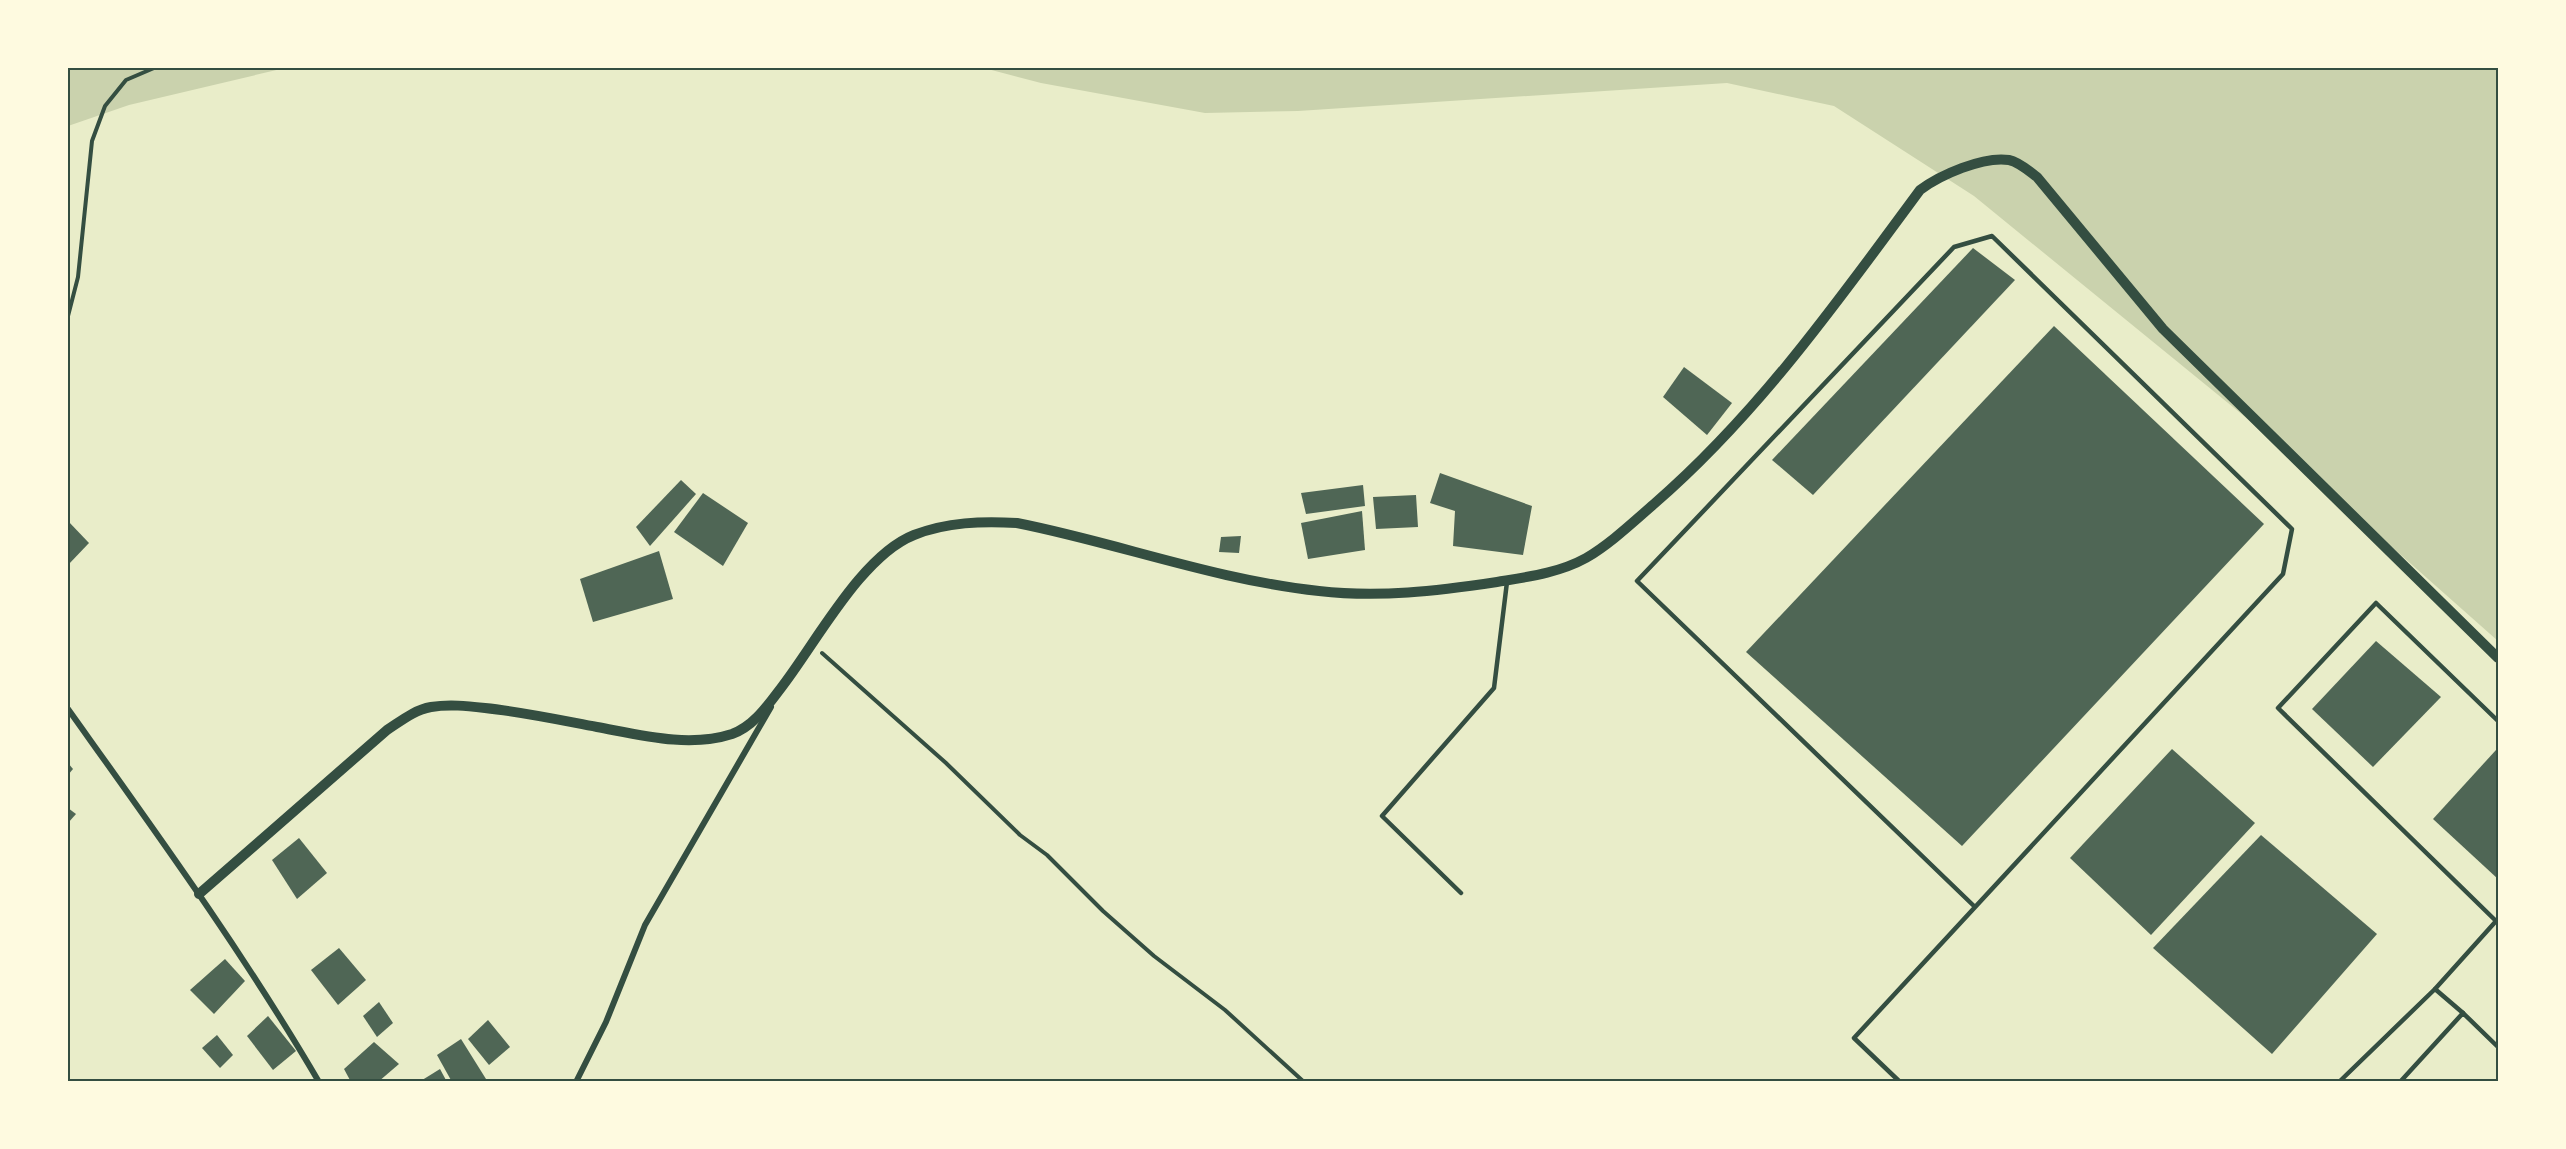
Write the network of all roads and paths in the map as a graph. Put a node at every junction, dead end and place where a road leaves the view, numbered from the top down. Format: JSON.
{"nodes":[{"id":1,"x":154,"y":68,"type":"edge"},
{"id":2,"x":68,"y":316,"type":"edge"},
{"id":3,"x":1507,"y":580,"type":"junction"},
{"id":4,"x":812,"y":645,"type":"junction"},
{"id":5,"x":2499,"y":658,"type":"edge"},
{"id":6,"x":786,"y":681,"type":"junction"},
{"id":7,"x":68,"y":709,"type":"edge"},
{"id":8,"x":2499,"y":721,"type":"edge"},
{"id":9,"x":1461,"y":893,"type":"dead end"},
{"id":10,"x":200,"y":894,"type":"junction"},
{"id":11,"x":1975,"y":907,"type":"junction"},
{"id":12,"x":2498,"y":920,"type":"edge"},
{"id":13,"x":2435,"y":989,"type":"junction"},
{"id":14,"x":2463,"y":1013,"type":"junction"},
{"id":15,"x":2499,"y":1047,"type":"edge"},
{"id":16,"x":319,"y":1082,"type":"edge"},
{"id":17,"x":576,"y":1082,"type":"edge"},
{"id":18,"x":1304,"y":1082,"type":"edge"},
{"id":19,"x":1900,"y":1082,"type":"edge"},
{"id":20,"x":2339,"y":1082,"type":"edge"},
{"id":21,"x":2400,"y":1082,"type":"edge"}],
"edges":[{"from":1,"to":2,"type":"path"},
{"from":3,"to":4,"type":"street"},
{"from":3,"to":5,"type":"street"},
{"from":3,"to":9,"type":"lane"},
{"from":4,"to":6,"type":"street"},
{"from":4,"to":18,"type":"path"},
{"from":6,"to":10,"type":"street"},
{"from":6,"to":17,"type":"street"},
{"from":7,"to":10,"type":"street"},
{"from":8,"to":12,"type":"lane"},
{"from":10,"to":16,"type":"street"},
{"from":11,"to":11,"type":"lane"},
{"from":11,"to":19,"type":"lane"},
{"from":12,"to":13,"type":"lane"},
{"from":13,"to":14,"type":"lane"},
{"from":13,"to":20,"type":"lane"},
{"from":14,"to":15,"type":"lane"},
{"from":14,"to":21,"type":"lane"}]}
